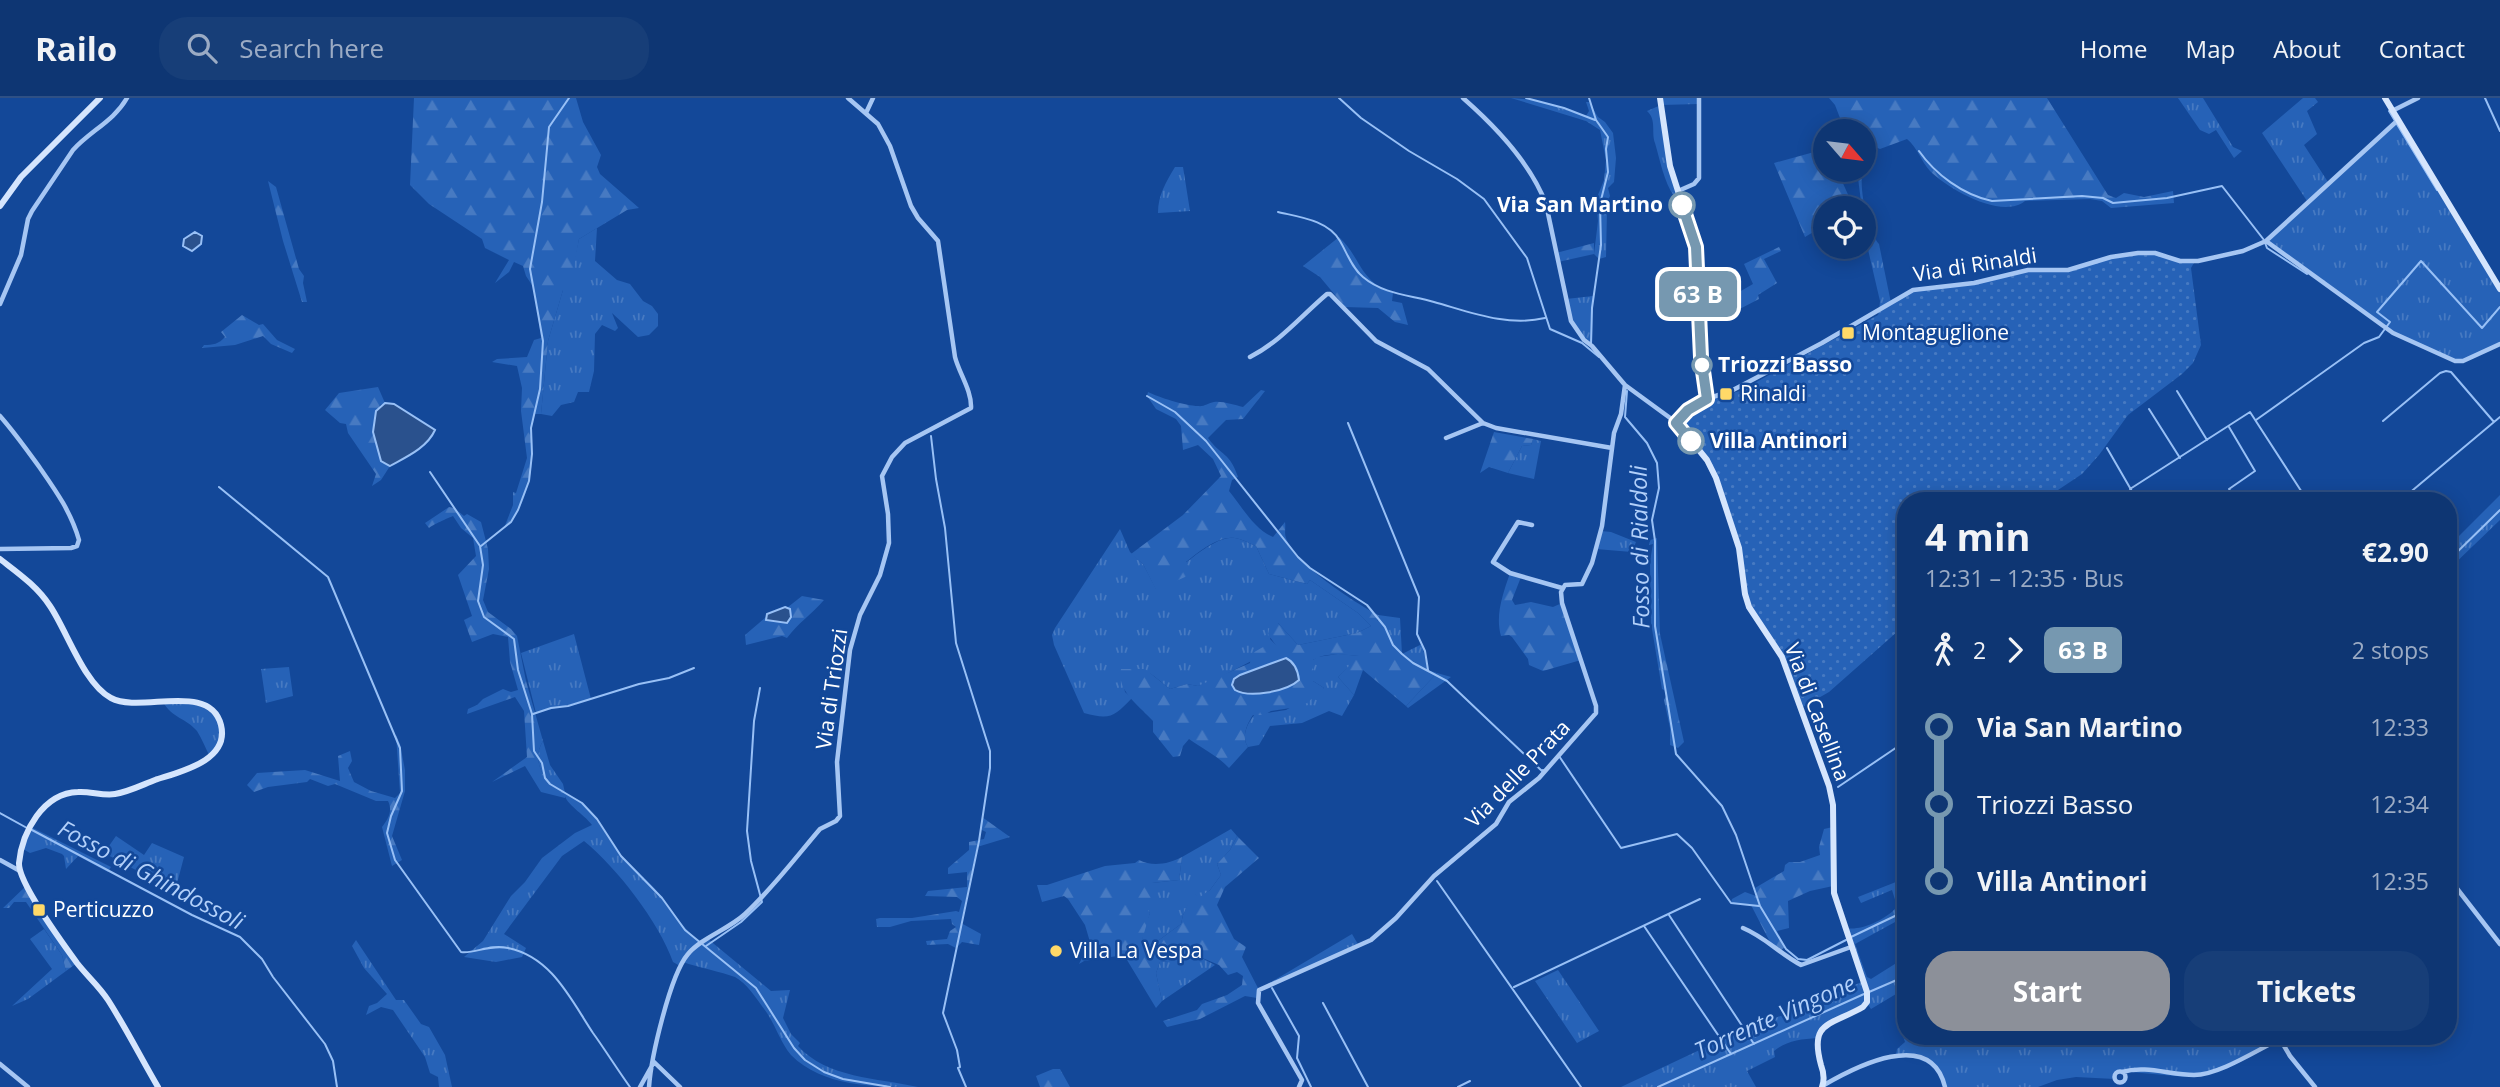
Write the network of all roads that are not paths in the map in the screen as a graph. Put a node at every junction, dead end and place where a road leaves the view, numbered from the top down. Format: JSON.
{"nodes":[{"id":1,"x":100,"y":98,"type":"edge"},
{"id":2,"x":127,"y":98,"type":"edge"},
{"id":3,"x":848,"y":98,"type":"edge"},
{"id":4,"x":873,"y":98,"type":"edge"},
{"id":5,"x":1463,"y":98,"type":"edge"},
{"id":6,"x":1660,"y":98,"type":"edge"},
{"id":7,"x":1699,"y":98,"type":"edge"},
{"id":8,"x":2385,"y":98,"type":"edge"},
{"id":9,"x":2418,"y":98,"type":"edge"},
{"id":10,"x":2392,"y":111,"type":"junction"},
{"id":11,"x":866,"y":113,"type":"junction"},
{"id":12,"x":2398,"y":120,"type":"junction"},
{"id":13,"x":1678,"y":191,"type":"junction"},
{"id":14,"x":0,"y":206,"type":"edge"},
{"id":15,"x":2266,"y":241,"type":"junction"},
{"id":16,"x":2500,"y":289,"type":"edge"},
{"id":17,"x":0,"y":304,"type":"edge"},
{"id":18,"x":2500,"y":344,"type":"edge"},
{"id":19,"x":1250,"y":357,"type":"dead end"},
{"id":20,"x":1625,"y":385,"type":"junction"},
{"id":21,"x":1707,"y":399,"type":"junction"},
{"id":22,"x":0,"y":416,"type":"edge"},
{"id":23,"x":1676,"y":423,"type":"junction"},
{"id":24,"x":1483,"y":424,"type":"junction"},
{"id":25,"x":1446,"y":438,"type":"dead end"},
{"id":26,"x":1612,"y":448,"type":"junction"},
{"id":27,"x":1532,"y":526,"type":"dead end"},
{"id":28,"x":0,"y":549,"type":"edge"},
{"id":29,"x":0,"y":559,"type":"edge"},
{"id":30,"x":1562,"y":588,"type":"junction"},
{"id":31,"x":0,"y":860,"type":"edge"},
{"id":32,"x":20,"y":871,"type":"junction"},
{"id":33,"x":2457,"y":889,"type":"edge"},
{"id":34,"x":1743,"y":928,"type":"dead end"},
{"id":35,"x":2500,"y":944,"type":"edge"},
{"id":36,"x":1851,"y":945,"type":"junction"},
{"id":37,"x":2268,"y":1045,"type":"edge"},
{"id":38,"x":2285,"y":1045,"type":"edge"},
{"id":39,"x":654,"y":1062,"type":"junction"},
{"id":40,"x":0,"y":1064,"type":"edge"},
{"id":41,"x":2122,"y":1072,"type":"junction"},
{"id":42,"x":2124,"y":1084,"type":"edge"},
{"id":43,"x":1823,"y":1086,"type":"edge"},
{"id":44,"x":28,"y":1087,"type":"edge"},
{"id":45,"x":158,"y":1087,"type":"edge"},
{"id":46,"x":640,"y":1087,"type":"edge"},
{"id":47,"x":649,"y":1087,"type":"edge"},
{"id":48,"x":680,"y":1087,"type":"edge"},
{"id":49,"x":1299,"y":1087,"type":"edge"},
{"id":50,"x":1945,"y":1087,"type":"edge"},
{"id":51,"x":2315,"y":1087,"type":"edge"}],
"edges":[{"from":1,"to":14,"type":"street"},
{"from":2,"to":17,"type":"street"},
{"from":3,"to":11,"type":"street","name":"Via di Triozzi"},
{"from":4,"to":11,"type":"street"},
{"from":5,"to":20,"type":"street"},
{"from":6,"to":13,"type":"street"},
{"from":7,"to":13,"type":"street"},
{"from":8,"to":10,"type":"street"},
{"from":9,"to":10,"type":"street"},
{"from":10,"to":12,"type":"street"},
{"from":11,"to":39,"type":"street","name":"Via di Triozzi"},
{"from":12,"to":15,"type":"street","name":"Via di Rinaldi"},
{"from":12,"to":16,"type":"street"},
{"from":13,"to":21,"type":"street"},
{"from":15,"to":18,"type":"street"},
{"from":15,"to":21,"type":"street","name":"Via di Rinaldi"},
{"from":19,"to":24,"type":"street"},
{"from":20,"to":23,"type":"street"},
{"from":20,"to":26,"type":"street"},
{"from":21,"to":23,"type":"street","name":"Via di Rinaldi"},
{"from":22,"to":28,"type":"street"},
{"from":23,"to":36,"type":"street","name":"Via di Casellina"},
{"from":24,"to":25,"type":"street"},
{"from":24,"to":26,"type":"street"},
{"from":26,"to":30,"type":"street"},
{"from":27,"to":30,"type":"street"},
{"from":29,"to":32,"type":"street"},
{"from":30,"to":49,"type":"street","name":"Via delle Prata"},
{"from":31,"to":32,"type":"street"},
{"from":32,"to":45,"type":"street"},
{"from":33,"to":35,"type":"street"},
{"from":34,"to":36,"type":"street"},
{"from":36,"to":43,"type":"street","name":"Via di Casellina"},
{"from":37,"to":41,"type":"street"},
{"from":38,"to":51,"type":"street"},
{"from":39,"to":46,"type":"street"},
{"from":39,"to":47,"type":"street","name":"Via di Triozzi"},
{"from":39,"to":48,"type":"street"},
{"from":40,"to":44,"type":"street"},
{"from":41,"to":42,"type":"street"},
{"from":41,"to":42,"type":"street"},
{"from":43,"to":50,"type":"street"}]}
